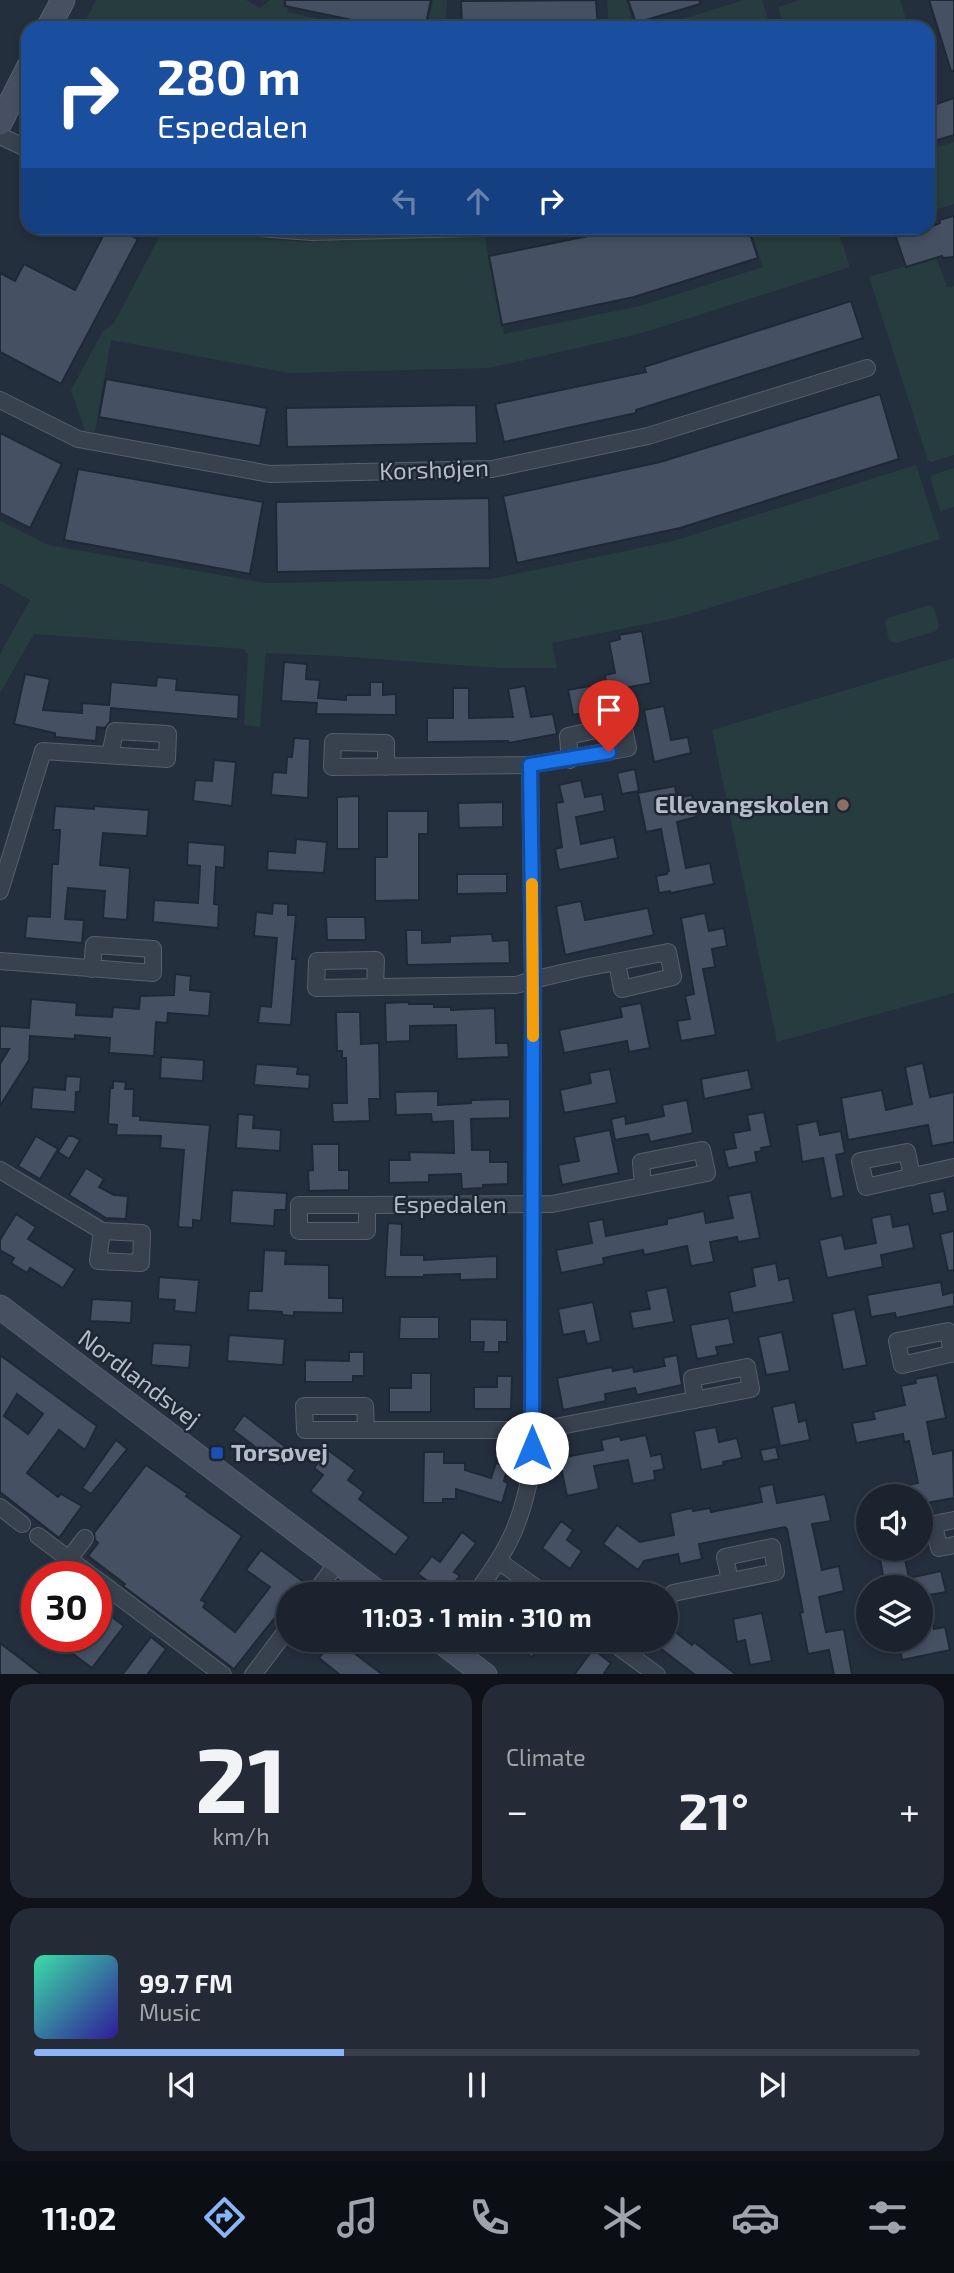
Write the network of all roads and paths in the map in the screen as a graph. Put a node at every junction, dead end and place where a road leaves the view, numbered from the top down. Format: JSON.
{"nodes":[{"id":1,"x":62,"y":0,"type":"edge"},
{"id":2,"x":52,"y":21,"type":"edge"},
{"id":3,"x":21,"y":82,"type":"edge"},
{"id":4,"x":0,"y":123,"type":"edge"},
{"id":5,"x":0,"y":136,"type":"edge"},
{"id":6,"x":21,"y":146,"type":"edge"},
{"id":7,"x":867,"y":368,"type":"dead end"},
{"id":8,"x":0,"y":400,"type":"edge"},
{"id":9,"x":110,"y":755,"type":"dead end"},
{"id":10,"x":570,"y":760,"type":"dead end"},
{"id":11,"x":530,"y":765,"type":"junction"},
{"id":12,"x":386,"y":767,"type":"dead end"},
{"id":13,"x":0,"y":891,"type":"edge"},
{"id":14,"x":0,"y":961,"type":"edge"},
{"id":15,"x":617,"y":962,"type":"dead end"},
{"id":16,"x":92,"y":969,"type":"dead end"},
{"id":17,"x":533,"y":980,"type":"junction"},
{"id":18,"x":375,"y":987,"type":"dead end"},
{"id":19,"x":954,"y":1167,"type":"edge"},
{"id":20,"x":0,"y":1170,"type":"edge"},
{"id":21,"x":912,"y":1177,"type":"dead end"},
{"id":22,"x":643,"y":1186,"type":"dead end"},
{"id":23,"x":533,"y":1204,"type":"junction"},
{"id":24,"x":367,"y":1205,"type":"dead end"},
{"id":25,"x":102,"y":1231,"type":"dead end"},
{"id":26,"x":0,"y":1307,"type":"edge"},
{"id":27,"x":695,"y":1400,"type":"dead end"},
{"id":28,"x":366,"y":1430,"type":"dead end"},
{"id":29,"x":532,"y":1430,"type":"junction"},
{"id":30,"x":0,"y":1507,"type":"edge"},
{"id":31,"x":954,"y":1520,"type":"edge"},
{"id":32,"x":22,"y":1524,"type":"dead end"},
{"id":33,"x":38,"y":1536,"type":"dead end"},
{"id":34,"x":85,"y":1538,"type":"dead end"},
{"id":35,"x":954,"y":1545,"type":"edge"},
{"id":36,"x":69,"y":1559,"type":"junction"},
{"id":37,"x":72,"y":1561,"type":"edge"},
{"id":38,"x":338,"y":1562,"type":"junction"},
{"id":39,"x":500,"y":1562,"type":"junction"},
{"id":40,"x":730,"y":1581,"type":"dead end"},
{"id":41,"x":323,"y":1582,"type":"edge"},
{"id":42,"x":364,"y":1582,"type":"edge"},
{"id":43,"x":484,"y":1582,"type":"edge"},
{"id":44,"x":528,"y":1582,"type":"edge"},
{"id":45,"x":112,"y":1592,"type":"edge"},
{"id":46,"x":678,"y":1592,"type":"edge"},
{"id":47,"x":276,"y":1644,"type":"edge"},
{"id":48,"x":455,"y":1652,"type":"edge"},
{"id":49,"x":636,"y":1652,"type":"edge"},
{"id":50,"x":222,"y":1674,"type":"edge"},
{"id":51,"x":254,"y":1674,"type":"edge"},
{"id":52,"x":484,"y":1674,"type":"edge"},
{"id":53,"x":656,"y":1674,"type":"edge"}],
"edges":[{"from":1,"to":2,"type":"street"},
{"from":3,"to":4,"type":"street"},
{"from":5,"to":6,"type":"street"},
{"from":7,"to":8,"type":"street","name":"Korshøjen"},
{"from":9,"to":13,"type":"street"},
{"from":10,"to":11,"type":"street"},
{"from":11,"to":12,"type":"street"},
{"from":11,"to":17,"type":"street","name":"Espedalen"},
{"from":14,"to":16,"type":"street"},
{"from":15,"to":17,"type":"street"},
{"from":17,"to":18,"type":"street"},
{"from":17,"to":23,"type":"street","name":"Espedalen"},
{"from":19,"to":21,"type":"street"},
{"from":20,"to":25,"type":"street"},
{"from":22,"to":23,"type":"street","name":"Espedalen"},
{"from":23,"to":24,"type":"street","name":"Espedalen"},
{"from":23,"to":29,"type":"street","name":"Espedalen"},
{"from":26,"to":38,"type":"street","name":"Nordlandsvej"},
{"from":27,"to":29,"type":"street"},
{"from":28,"to":29,"type":"street"},
{"from":29,"to":39,"type":"street","name":"Espedalen"},
{"from":30,"to":32,"type":"street"},
{"from":31,"to":35,"type":"street"},
{"from":33,"to":36,"type":"street"},
{"from":34,"to":36,"type":"street"},
{"from":36,"to":37,"type":"street"},
{"from":38,"to":41,"type":"street"},
{"from":38,"to":42,"type":"street","name":"Nordlandsvej"},
{"from":39,"to":43,"type":"street","name":"Espedalen"},
{"from":39,"to":44,"type":"street"},
{"from":40,"to":46,"type":"street"},
{"from":45,"to":50,"type":"street"},
{"from":47,"to":51,"type":"street"},
{"from":48,"to":52,"type":"street"},
{"from":49,"to":53,"type":"street"}]}
